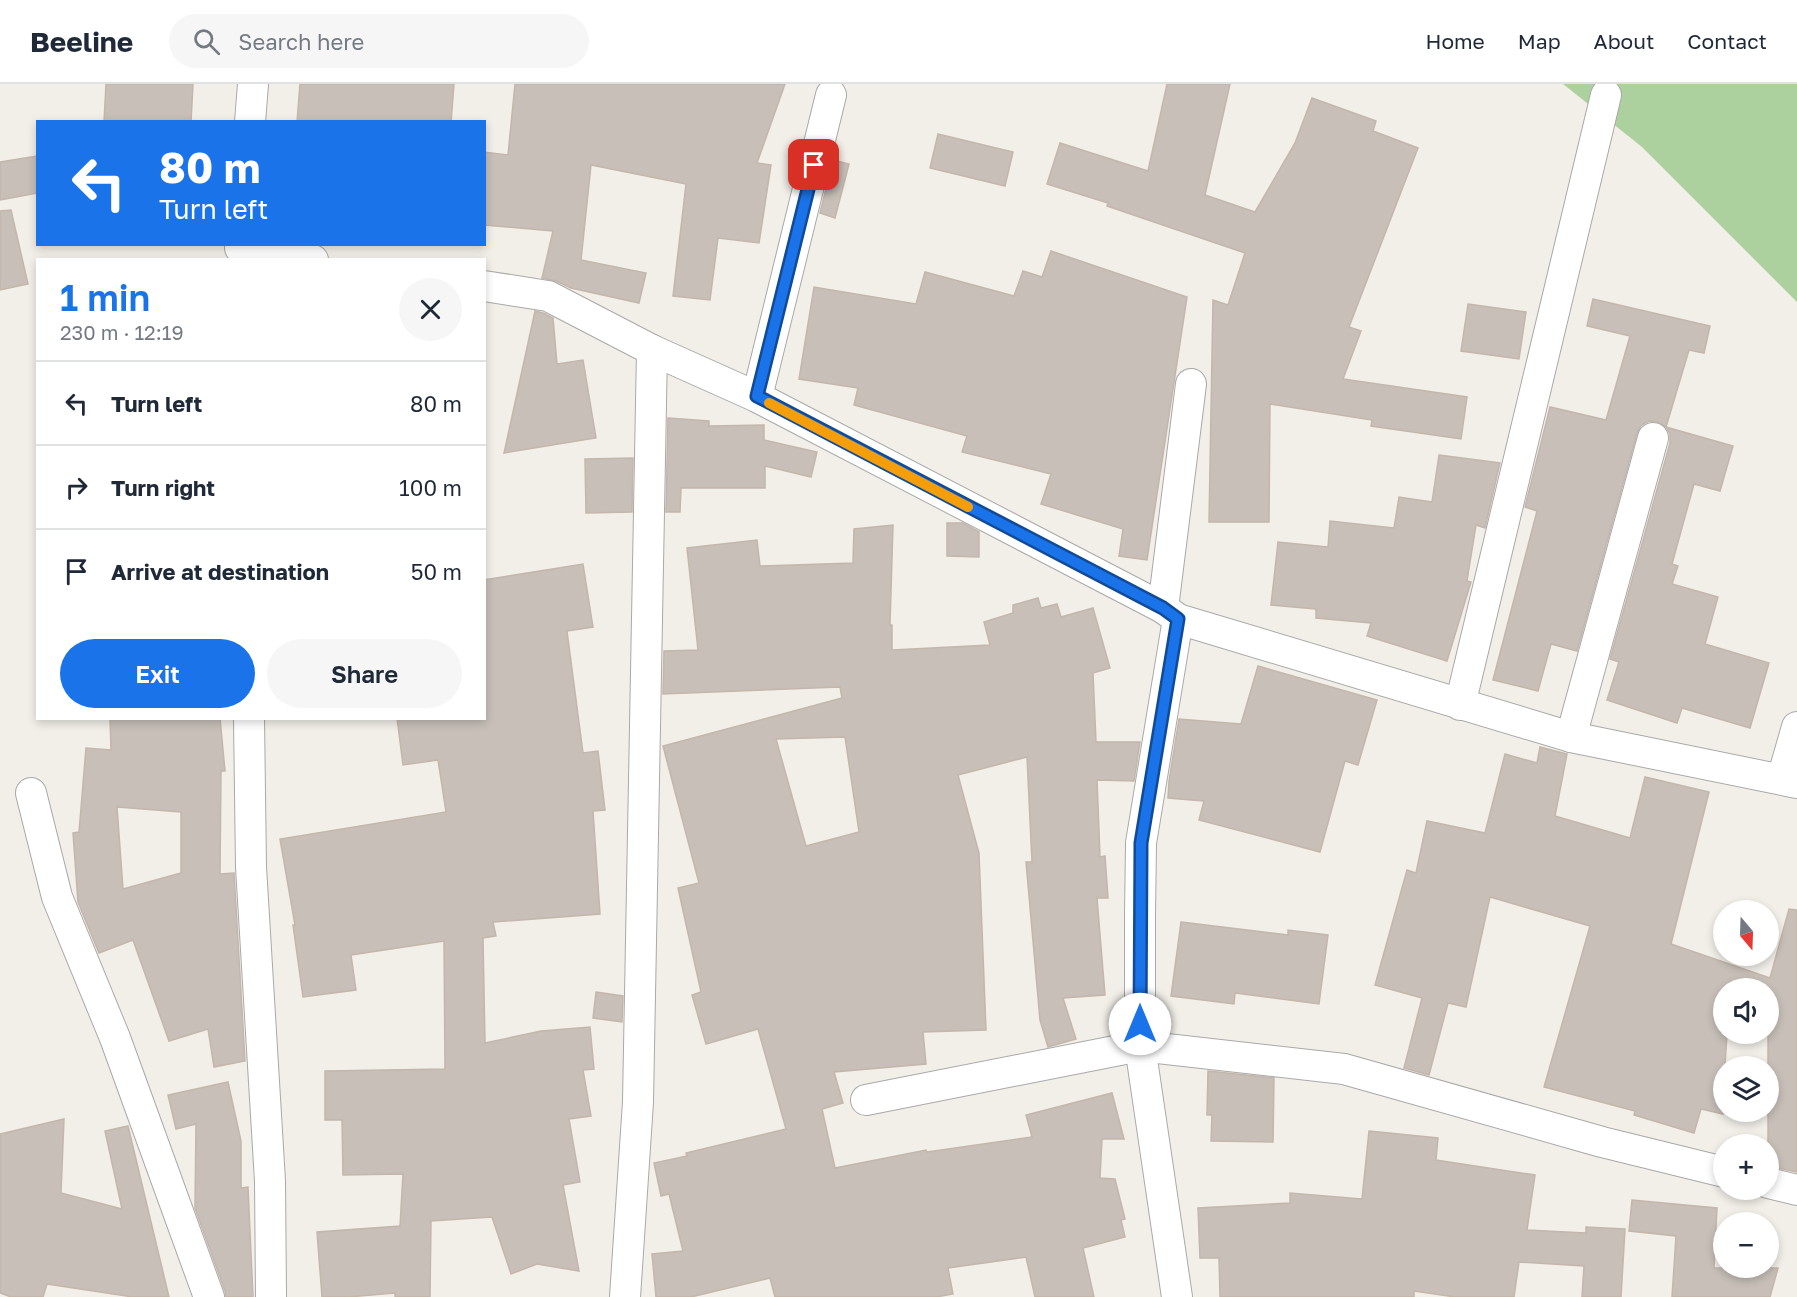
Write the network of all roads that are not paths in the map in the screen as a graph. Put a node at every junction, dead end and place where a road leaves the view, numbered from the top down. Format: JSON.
{"nodes":[{"id":1,"x":253,"y":84,"type":"edge"},
{"id":2,"x":831,"y":95,"type":"dead end"},
{"id":3,"x":1606,"y":95,"type":"dead end"},
{"id":4,"x":250,"y":120,"type":"edge"},
{"id":5,"x":241,"y":251,"type":"edge"},
{"id":6,"x":297,"y":258,"type":"edge"},
{"id":7,"x":486,"y":286,"type":"edge"},
{"id":8,"x":652,"y":350,"type":"junction"},
{"id":9,"x":1191,"y":384,"type":"dead end"},
{"id":10,"x":757,"y":396,"type":"junction"},
{"id":11,"x":1653,"y":438,"type":"dead end"},
{"id":12,"x":1170,"y":614,"type":"junction"},
{"id":13,"x":1460,"y":705,"type":"junction"},
{"id":14,"x":249,"y":720,"type":"edge"},
{"id":15,"x":1797,"y":727,"type":"edge"},
{"id":16,"x":1571,"y":737,"type":"junction"},
{"id":17,"x":1790,"y":781,"type":"edge"},
{"id":18,"x":31,"y":793,"type":"dead end"},
{"id":19,"x":1140,"y":1046,"type":"junction"},
{"id":20,"x":867,"y":1100,"type":"dead end"},
{"id":21,"x":1713,"y":1169,"type":"edge"},
{"id":22,"x":1779,"y":1186,"type":"edge"},
{"id":23,"x":1797,"y":1190,"type":"edge"},
{"id":24,"x":209,"y":1297,"type":"edge"},
{"id":25,"x":270,"y":1297,"type":"edge"},
{"id":26,"x":625,"y":1297,"type":"edge"},
{"id":27,"x":1177,"y":1297,"type":"edge"}],
"edges":[{"from":1,"to":4,"type":"street"},
{"from":2,"to":10,"type":"street"},
{"from":3,"to":13,"type":"street"},
{"from":5,"to":6,"type":"street"},
{"from":7,"to":8,"type":"street"},
{"from":8,"to":10,"type":"street"},
{"from":8,"to":26,"type":"street"},
{"from":9,"to":12,"type":"street"},
{"from":10,"to":12,"type":"street"},
{"from":11,"to":16,"type":"street"},
{"from":12,"to":13,"type":"street"},
{"from":12,"to":19,"type":"street"},
{"from":13,"to":16,"type":"street"},
{"from":14,"to":25,"type":"street"},
{"from":15,"to":17,"type":"street"},
{"from":16,"to":17,"type":"street"},
{"from":18,"to":24,"type":"street"},
{"from":19,"to":20,"type":"street"},
{"from":19,"to":21,"type":"street"},
{"from":19,"to":27,"type":"street"},
{"from":22,"to":23,"type":"street"}]}
